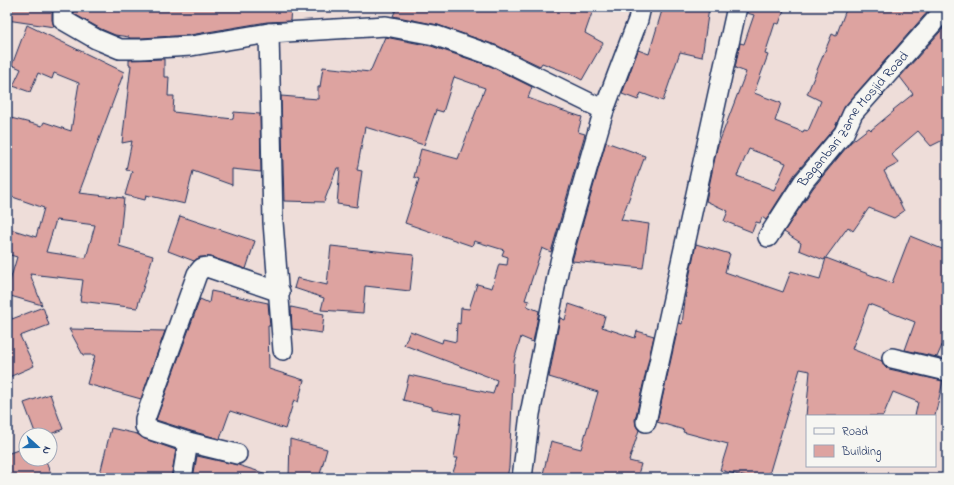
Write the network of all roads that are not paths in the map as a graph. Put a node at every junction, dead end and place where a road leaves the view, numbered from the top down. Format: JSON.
{"nodes":[{"id":1,"x":63,"y":7,"type":"edge"},
{"id":2,"x":641,"y":7,"type":"edge"},
{"id":3,"x":738,"y":7,"type":"edge"},
{"id":4,"x":947,"y":7,"type":"edge"},
{"id":5,"x":269,"y":33,"type":"junction"},
{"id":6,"x":604,"y":110,"type":"junction"},
{"id":7,"x":768,"y":237,"type":"dead end"},
{"id":8,"x":280,"y":292,"type":"junction"},
{"id":9,"x":283,"y":350,"type":"dead end"},
{"id":10,"x":892,"y":358,"type":"dead end"},
{"id":11,"x":947,"y":371,"type":"edge"},
{"id":12,"x":646,"y":422,"type":"dead end"},
{"id":13,"x":188,"y":442,"type":"junction"},
{"id":14,"x":237,"y":454,"type":"dead end"},
{"id":15,"x":182,"y":478,"type":"edge"},
{"id":16,"x":522,"y":478,"type":"edge"}],
"edges":[{"from":1,"to":5,"type":"street"},
{"from":2,"to":6,"type":"street"},
{"from":3,"to":12,"type":"street"},
{"from":4,"to":7,"type":"street","name":"Baganbari Zame Mosjid Road"},
{"from":5,"to":6,"type":"street"},
{"from":5,"to":8,"type":"street"},
{"from":6,"to":16,"type":"street"},
{"from":8,"to":9,"type":"street"},
{"from":8,"to":13,"type":"street"},
{"from":10,"to":11,"type":"street"},
{"from":13,"to":14,"type":"street"},
{"from":13,"to":15,"type":"street"}]}
